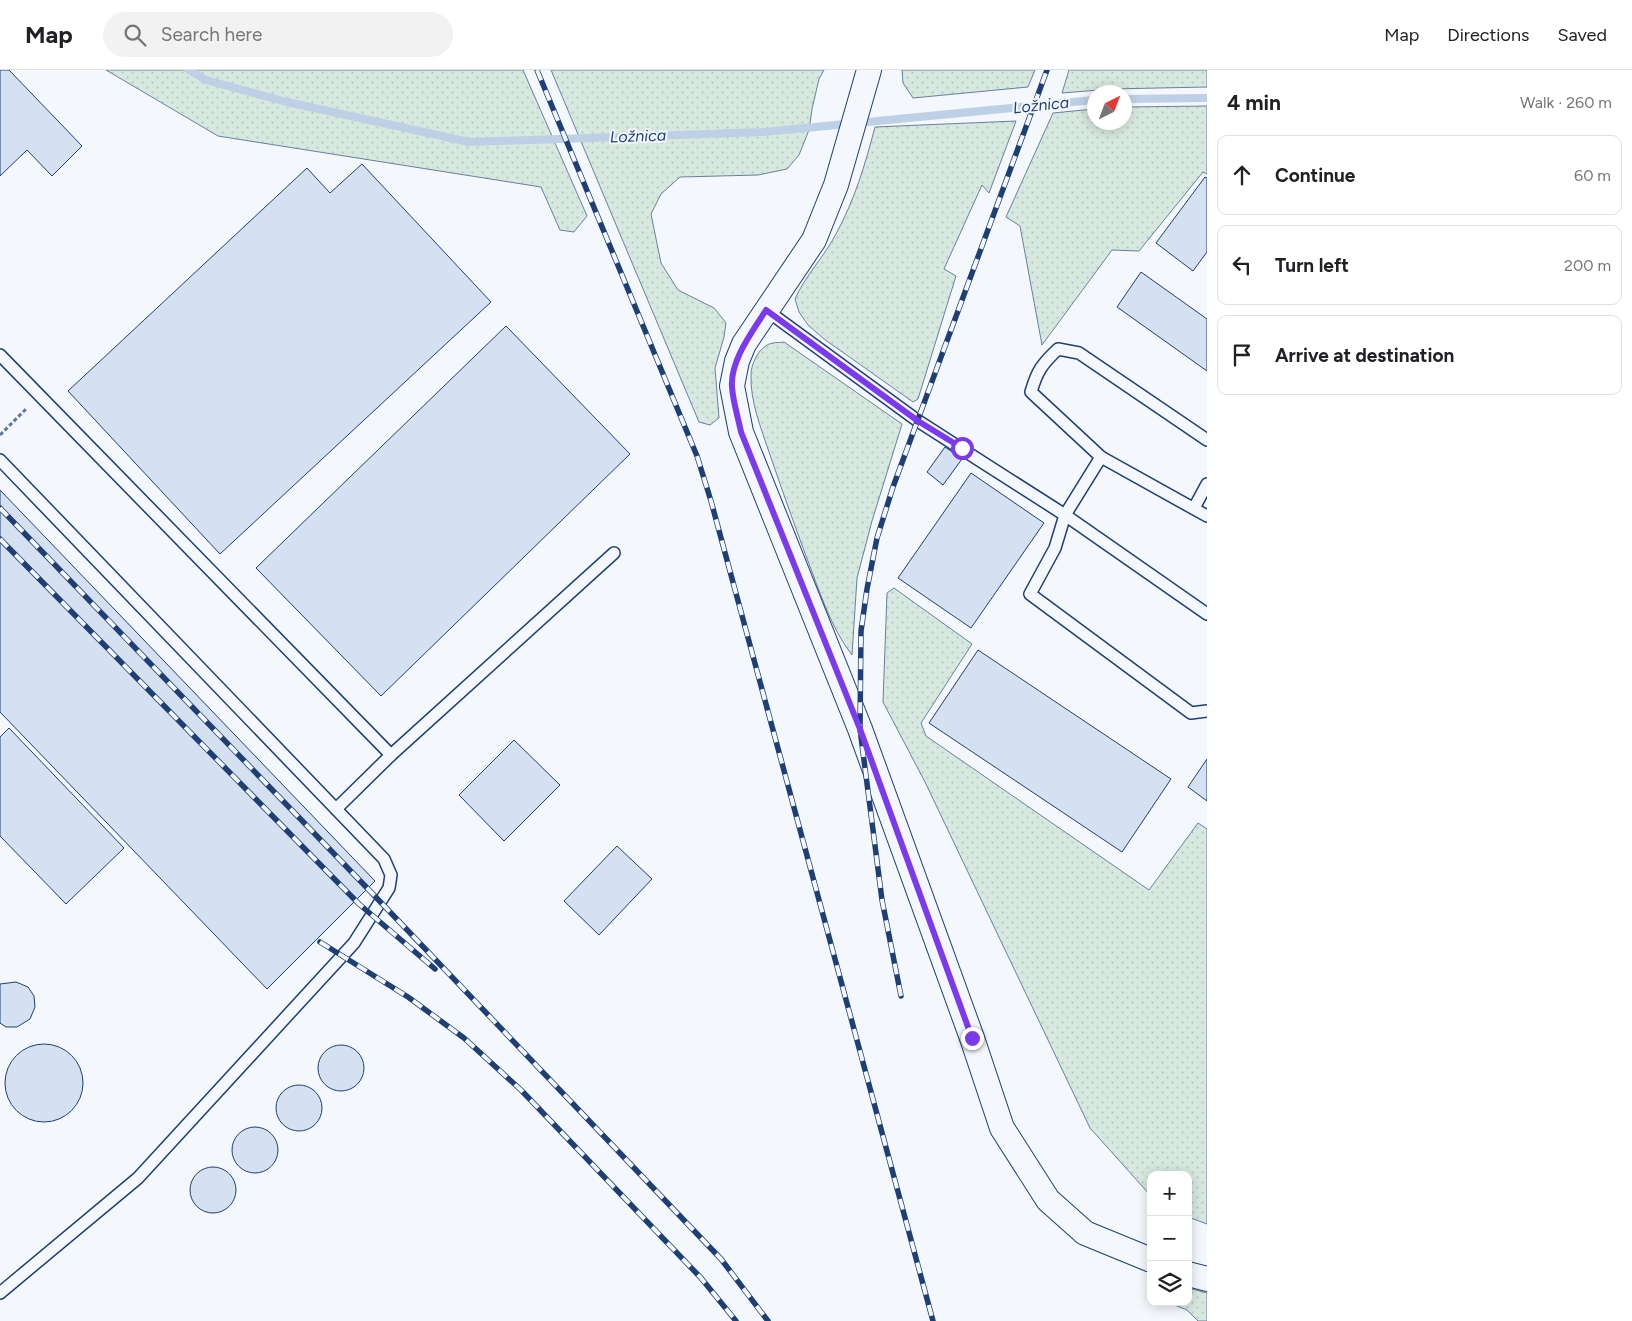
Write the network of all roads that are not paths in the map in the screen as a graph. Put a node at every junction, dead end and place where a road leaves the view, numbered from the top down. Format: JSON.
{"nodes":[{"id":1,"x":868,"y":70,"type":"edge"},
{"id":2,"x":766,"y":310,"type":"junction"},
{"id":3,"x":0,"y":355,"type":"edge"},
{"id":4,"x":1207,"y":440,"type":"edge"},
{"id":5,"x":1101,"y":457,"type":"junction"},
{"id":6,"x":0,"y":460,"type":"edge"},
{"id":7,"x":1207,"y":484,"type":"edge"},
{"id":8,"x":1194,"y":508,"type":"junction"},
{"id":9,"x":1065,"y":515,"type":"junction"},
{"id":10,"x":1207,"y":516,"type":"edge"},
{"id":11,"x":614,"y":553,"type":"dead end"},
{"id":12,"x":1207,"y":614,"type":"edge"},
{"id":13,"x":1207,"y":711,"type":"edge"},
{"id":14,"x":391,"y":755,"type":"junction"},
{"id":15,"x":336,"y":809,"type":"junction"},
{"id":16,"x":1147,"y":1258,"type":"edge"},
{"id":17,"x":1192,"y":1275,"type":"edge"},
{"id":18,"x":1207,"y":1279,"type":"edge"},
{"id":19,"x":0,"y":1294,"type":"edge"}],
"edges":[{"from":1,"to":2,"type":"street"},
{"from":2,"to":9,"type":"lane"},
{"from":2,"to":16,"type":"street"},
{"from":3,"to":14,"type":"lane"},
{"from":4,"to":5,"type":"lane"},
{"from":5,"to":8,"type":"lane"},
{"from":5,"to":9,"type":"lane"},
{"from":6,"to":15,"type":"lane"},
{"from":7,"to":8,"type":"lane"},
{"from":8,"to":10,"type":"lane"},
{"from":9,"to":12,"type":"lane"},
{"from":9,"to":13,"type":"lane"},
{"from":11,"to":14,"type":"lane"},
{"from":14,"to":15,"type":"lane"},
{"from":15,"to":19,"type":"lane"},
{"from":17,"to":18,"type":"street"}]}
